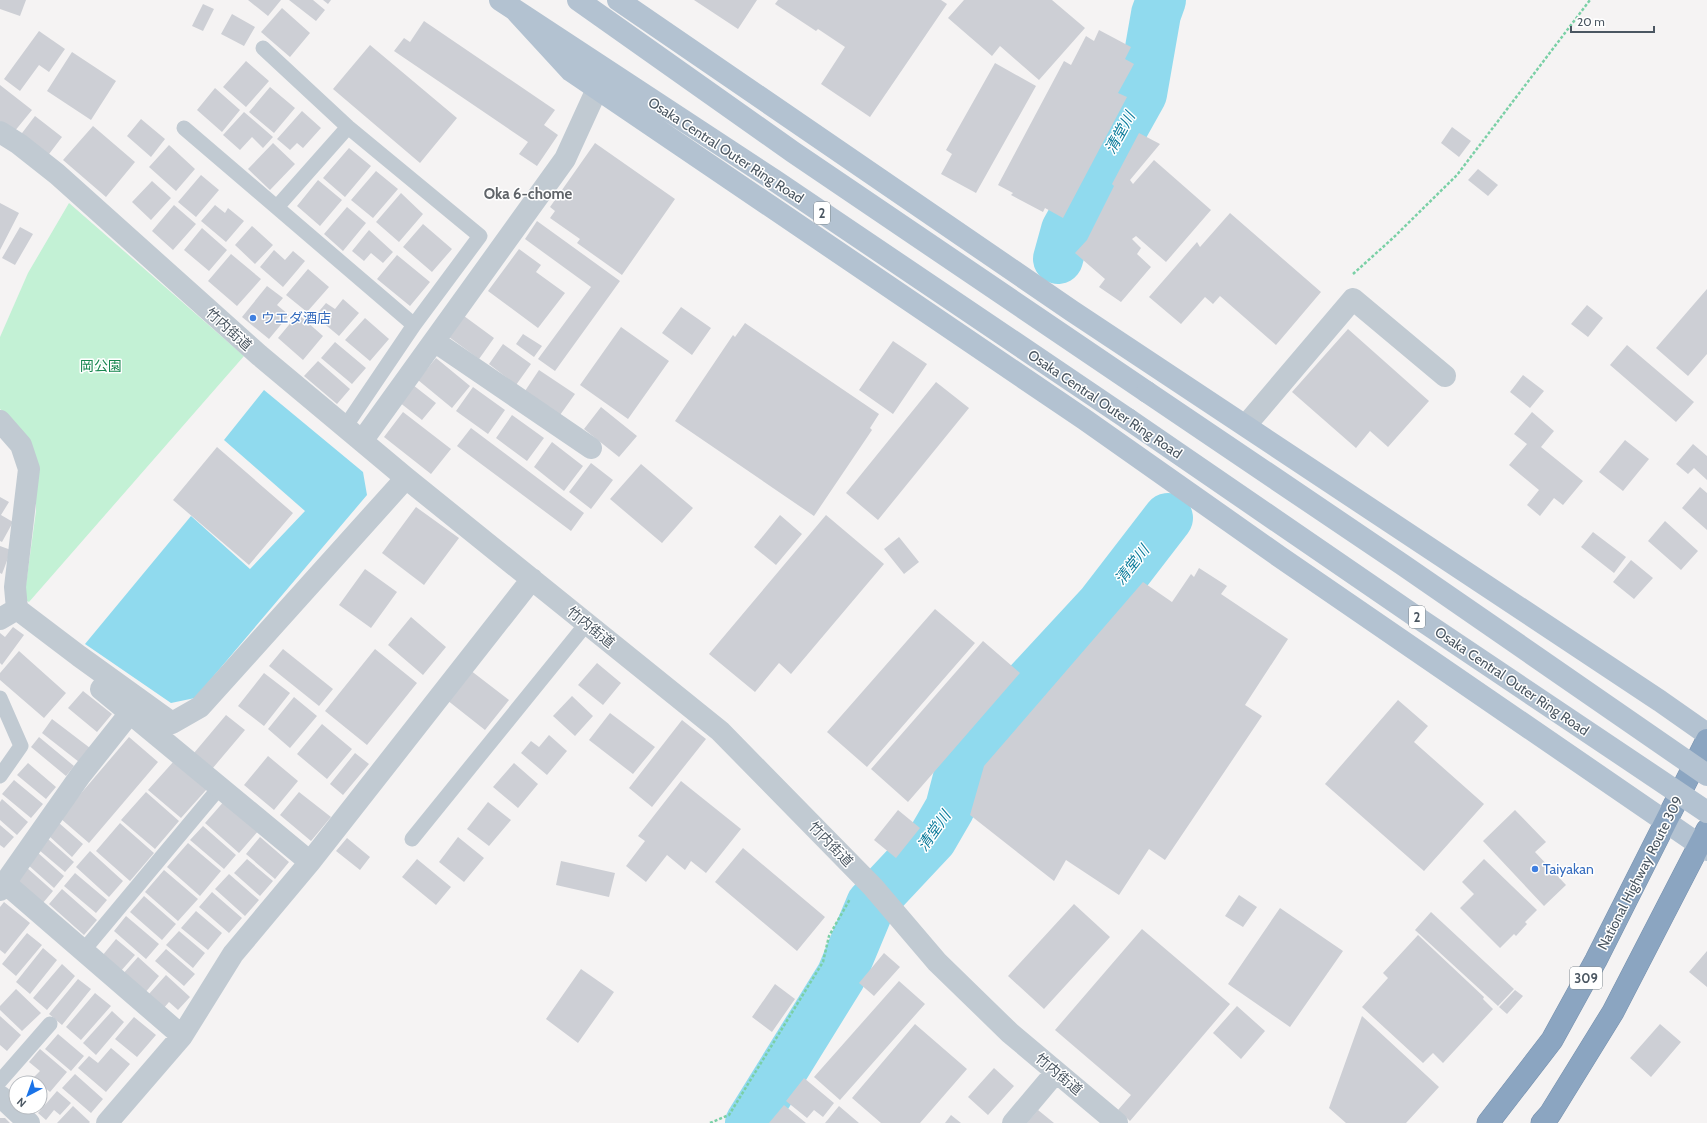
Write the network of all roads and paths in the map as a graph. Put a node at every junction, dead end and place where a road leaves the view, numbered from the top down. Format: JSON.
{"nodes":[{"id":1,"x":578,"y":0,"type":"edge"},
{"id":2,"x":618,"y":0,"type":"edge"},
{"id":3,"x":1590,"y":0,"type":"edge"},
{"id":4,"x":508,"y":5,"type":"edge"},
{"id":5,"x":263,"y":48,"type":"dead end"},
{"id":6,"x":597,"y":89,"type":"junction"},
{"id":7,"x":348,"y":127,"type":"junction"},
{"id":8,"x":184,"y":128,"type":"dead end"},
{"id":9,"x":0,"y":132,"type":"edge"},
{"id":10,"x":277,"y":207,"type":"junction"},
{"id":11,"x":1350,"y":276,"type":"dead end"},
{"id":12,"x":414,"y":324,"type":"junction"},
{"id":13,"x":434,"y":341,"type":"junction"},
{"id":14,"x":1445,"y":376,"type":"dead end"},
{"id":15,"x":0,"y":421,"type":"edge"},
{"id":16,"x":1246,"y":425,"type":"junction"},
{"id":17,"x":345,"y":427,"type":"junction"},
{"id":18,"x":362,"y":441,"type":"junction"},
{"id":19,"x":592,"y":448,"type":"dead end"},
{"id":20,"x":406,"y":478,"type":"junction"},
{"id":21,"x":532,"y":579,"type":"junction"},
{"id":22,"x":9,"y":614,"type":"edge"},
{"id":23,"x":587,"y":623,"type":"junction"},
{"id":24,"x":79,"y":656,"type":"junction"},
{"id":25,"x":0,"y":698,"type":"edge"},
{"id":26,"x":130,"y":713,"type":"junction"},
{"id":27,"x":1707,"y":734,"type":"edge"},
{"id":28,"x":1707,"y":740,"type":"edge"},
{"id":29,"x":1707,"y":775,"type":"edge"},
{"id":30,"x":0,"y":776,"type":"edge"},
{"id":31,"x":220,"y":787,"type":"junction"},
{"id":32,"x":1707,"y":812,"type":"edge"},
{"id":33,"x":1666,"y":822,"type":"junction"},
{"id":34,"x":412,"y":839,"type":"dead end"},
{"id":35,"x":1704,"y":841,"type":"edge"},
{"id":36,"x":310,"y":862,"type":"junction"},
{"id":37,"x":867,"y":881,"type":"junction"},
{"id":38,"x":2,"y":887,"type":"edge"},
{"id":39,"x":83,"y":951,"type":"junction"},
{"id":40,"x":50,"y":1024,"type":"dead end"},
{"id":41,"x":182,"y":1036,"type":"junction"},
{"id":42,"x":1056,"y":1072,"type":"junction"},
{"id":43,"x":0,"y":1081,"type":"edge"},
{"id":44,"x":0,"y":1096,"type":"edge"},
{"id":45,"x":29,"y":1123,"type":"edge"},
{"id":46,"x":107,"y":1123,"type":"edge"},
{"id":47,"x":710,"y":1123,"type":"edge"},
{"id":48,"x":1013,"y":1123,"type":"edge"},
{"id":49,"x":1116,"y":1123,"type":"edge"},
{"id":50,"x":1488,"y":1123,"type":"edge"},
{"id":51,"x":1542,"y":1123,"type":"edge"}],
"edges":[{"from":1,"to":29,"type":"main road","number":"2","bridge":true},
{"from":2,"to":16,"type":"main road"},
{"from":3,"to":11,"type":"path"},
{"from":4,"to":6,"type":"main road"},
{"from":4,"to":32,"type":"main road","name":"Osaka Central Outer Ring Road","number":"2","bridge":true},
{"from":5,"to":7,"type":"lane"},
{"from":6,"to":13,"type":"street"},
{"from":6,"to":33,"type":"main road"},
{"from":7,"to":10,"type":"lane"},
{"from":7,"to":12,"type":"lane"},
{"from":8,"to":10,"type":"lane"},
{"from":9,"to":17,"type":"street","name":"竹内街道"},
{"from":10,"to":12,"type":"lane"},
{"from":12,"to":17,"type":"lane"},
{"from":13,"to":18,"type":"street"},
{"from":13,"to":19,"type":"street"},
{"from":14,"to":16,"type":"street"},
{"from":15,"to":22,"type":"street"},
{"from":16,"to":27,"type":"main road"},
{"from":17,"to":18,"type":"street","name":"竹内街道"},
{"from":18,"to":20,"type":"street","name":"竹内街道"},
{"from":20,"to":21,"type":"street","name":"竹内街道"},
{"from":20,"to":24,"type":"street"},
{"from":21,"to":23,"type":"street","name":"竹内街道"},
{"from":21,"to":36,"type":"street"},
{"from":22,"to":24,"type":"street"},
{"from":23,"to":34,"type":"lane"},
{"from":23,"to":37,"type":"street","name":"竹内街道"},
{"from":24,"to":26,"type":"street"},
{"from":25,"to":30,"type":"lane"},
{"from":26,"to":31,"type":"street"},
{"from":26,"to":38,"type":"street"},
{"from":28,"to":33,"type":"highway","name":"National Highway Route 309","number":"309"},
{"from":31,"to":36,"type":"street"},
{"from":31,"to":39,"type":"lane"},
{"from":33,"to":35,"type":"main road"},
{"from":33,"to":50,"type":"highway","name":"National Highway Route 309","number":"309"},
{"from":35,"to":51,"type":"highway","number":"309"},
{"from":36,"to":41,"type":"street"},
{"from":37,"to":42,"type":"street","name":"竹内街道"},
{"from":37,"to":47,"type":"path"},
{"from":38,"to":39,"type":"street"},
{"from":39,"to":41,"type":"street"},
{"from":40,"to":43,"type":"lane"},
{"from":41,"to":46,"type":"street"},
{"from":42,"to":48,"type":"street"},
{"from":42,"to":49,"type":"street","name":"竹内街道"},
{"from":44,"to":45,"type":"street"}]}
